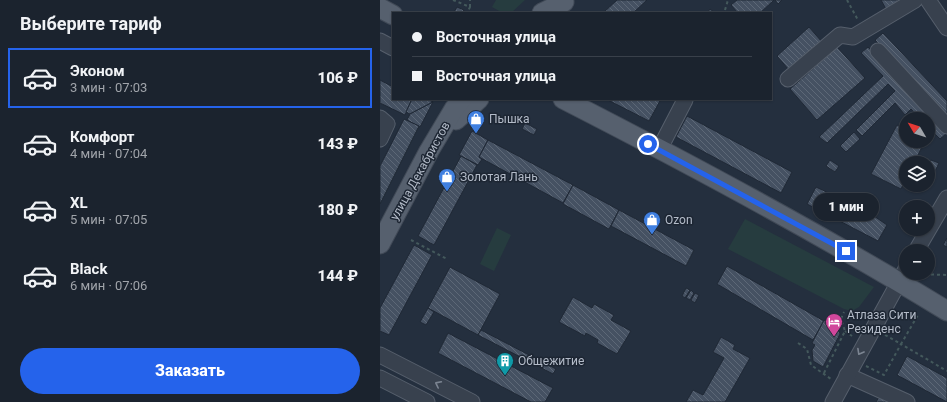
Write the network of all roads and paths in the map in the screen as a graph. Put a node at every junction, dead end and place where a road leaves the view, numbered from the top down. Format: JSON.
{"nodes":[{"id":1,"x":453,"y":0,"type":"edge"},
{"id":2,"x":470,"y":0,"type":"edge"},
{"id":3,"x":728,"y":0,"type":"edge"},
{"id":4,"x":847,"y":0,"type":"edge"},
{"id":5,"x":915,"y":0,"type":"edge"},
{"id":6,"x":928,"y":0,"type":"edge"},
{"id":7,"x":470,"y":7,"type":"junction"},
{"id":8,"x":559,"y":7,"type":"edge"},
{"id":9,"x":380,"y":8,"type":"edge"},
{"id":10,"x":725,"y":10,"type":"dead end"},
{"id":11,"x":468,"y":12,"type":"edge"},
{"id":12,"x":545,"y":12,"type":"edge"},
{"id":13,"x":392,"y":14,"type":"edge"},
{"id":14,"x":947,"y":28,"type":"edge"},
{"id":15,"x":864,"y":31,"type":"junction"},
{"id":16,"x":380,"y":41,"type":"edge"},
{"id":17,"x":392,"y":47,"type":"edge"},
{"id":18,"x":878,"y":51,"type":"dead end"},
{"id":19,"x":788,"y":79,"type":"dead end"},
{"id":20,"x":448,"y":100,"type":"edge"},
{"id":21,"x":461,"y":100,"type":"edge"},
{"id":22,"x":478,"y":100,"type":"edge"},
{"id":23,"x":564,"y":100,"type":"edge"},
{"id":24,"x":686,"y":100,"type":"edge"},
{"id":25,"x":380,"y":118,"type":"edge"},
{"id":26,"x":947,"y":126,"type":"edge"},
{"id":27,"x":380,"y":139,"type":"edge"},
{"id":28,"x":659,"y":150,"type":"junction"},
{"id":29,"x":430,"y":151,"type":"junction"},
{"id":30,"x":947,"y":198,"type":"edge"},
{"id":31,"x":411,"y":240,"type":"dead end"},
{"id":32,"x":380,"y":244,"type":"edge"},
{"id":33,"x":920,"y":244,"type":"edge"},
{"id":34,"x":447,"y":259,"type":"dead end"},
{"id":35,"x":899,"y":270,"type":"edge"},
{"id":36,"x":935,"y":275,"type":"edge"},
{"id":37,"x":947,"y":275,"type":"edge"},
{"id":38,"x":905,"y":280,"type":"edge"},
{"id":39,"x":913,"y":280,"type":"edge"},
{"id":40,"x":947,"y":311,"type":"edge"},
{"id":41,"x":844,"y":312,"type":"dead end"},
{"id":42,"x":918,"y":315,"type":"dead end"},
{"id":43,"x":845,"y":331,"type":"junction"},
{"id":44,"x":881,"y":332,"type":"dead end"},
{"id":45,"x":852,"y":336,"type":"dead end"},
{"id":46,"x":798,"y":343,"type":"dead end"},
{"id":47,"x":901,"y":344,"type":"junction"},
{"id":48,"x":380,"y":355,"type":"edge"},
{"id":49,"x":863,"y":364,"type":"dead end"},
{"id":50,"x":947,"y":370,"type":"edge"},
{"id":51,"x":824,"y":373,"type":"junction"},
{"id":52,"x":847,"y":374,"type":"junction"},
{"id":53,"x":380,"y":378,"type":"edge"},
{"id":54,"x":832,"y":379,"type":"dead end"},
{"id":55,"x":427,"y":402,"type":"edge"},
{"id":56,"x":472,"y":402,"type":"edge"},
{"id":57,"x":833,"y":402,"type":"edge"},
{"id":58,"x":907,"y":402,"type":"edge"}],
"edges":[{"from":1,"to":7,"type":"path"},
{"from":2,"to":7,"type":"path"},
{"from":3,"to":10,"type":"path"},
{"from":4,"to":15,"type":"path"},
{"from":5,"to":15,"type":"street"},
{"from":6,"to":14,"type":"street"},
{"from":7,"to":11,"type":"path"},
{"from":8,"to":12,"type":"main road"},
{"from":9,"to":13,"type":"main road"},
{"from":15,"to":19,"type":"street"},
{"from":16,"to":17,"type":"street"},
{"from":18,"to":26,"type":"street"},
{"from":20,"to":29,"type":"main road"},
{"from":21,"to":29,"type":"main road","name":"улица Декабристов"},
{"from":22,"to":29,"type":"main road"},
{"from":23,"to":28,"type":"main road"},
{"from":24,"to":28,"type":"street"},
{"from":25,"to":27,"type":"street"},
{"from":28,"to":35,"type":"main road"},
{"from":29,"to":32,"type":"main road","name":"улица Декабристов"},
{"from":30,"to":33,"type":"street"},
{"from":31,"to":34,"type":"path"},
{"from":36,"to":37,"type":"path"},
{"from":38,"to":52,"type":"street","one_way":true},
{"from":39,"to":40,"type":"main road"},
{"from":41,"to":43,"type":"path"},
{"from":42,"to":47,"type":"path"},
{"from":43,"to":45,"type":"path"},
{"from":43,"to":51,"type":"path"},
{"from":44,"to":47,"type":"path"},
{"from":46,"to":51,"type":"path"},
{"from":47,"to":49,"type":"path"},
{"from":47,"to":50,"type":"path"},
{"from":56,"to":48,"type":"street","one_way":true},
{"from":51,"to":54,"type":"path"},
{"from":52,"to":57,"type":"street"},
{"from":52,"to":58,"type":"street"},
{"from":53,"to":55,"type":"street"}]}
